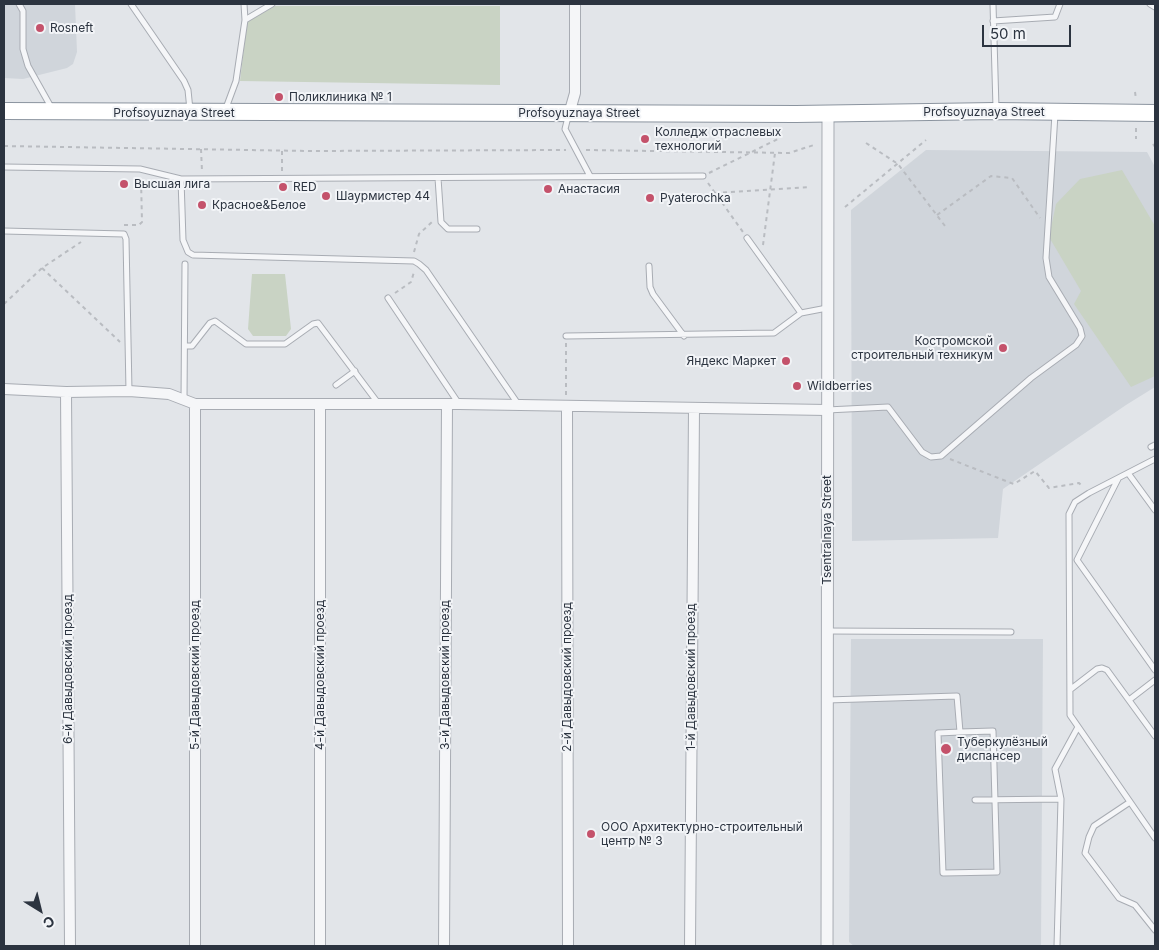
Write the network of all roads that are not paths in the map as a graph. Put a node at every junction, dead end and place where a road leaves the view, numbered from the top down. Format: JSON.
{"nodes":[{"id":1,"x":19,"y":4,"type":"edge"},
{"id":2,"x":131,"y":4,"type":"edge"},
{"id":3,"x":244,"y":4,"type":"edge"},
{"id":4,"x":272,"y":4,"type":"edge"},
{"id":5,"x":575,"y":4,"type":"edge"},
{"id":6,"x":993,"y":4,"type":"edge"},
{"id":7,"x":1060,"y":4,"type":"edge"},
{"id":8,"x":1150,"y":4,"type":"edge"},
{"id":9,"x":1155,"y":7,"type":"edge"},
{"id":10,"x":245,"y":20,"type":"junction"},
{"id":11,"x":993,"y":21,"type":"junction"},
{"id":12,"x":4,"y":111,"type":"edge"},
{"id":13,"x":996,"y":111,"type":"junction"},
{"id":14,"x":1055,"y":111,"type":"junction"},
{"id":15,"x":54,"y":112,"type":"junction"},
{"id":16,"x":190,"y":113,"type":"junction"},
{"id":17,"x":225,"y":113,"type":"junction"},
{"id":18,"x":1155,"y":113,"type":"edge"},
{"id":19,"x":569,"y":114,"type":"junction"},
{"id":20,"x":828,"y":114,"type":"junction"},
{"id":21,"x":4,"y":167,"type":"edge"},
{"id":22,"x":590,"y":176,"type":"junction"},
{"id":23,"x":703,"y":176,"type":"road end"},
{"id":24,"x":438,"y":178,"type":"junction"},
{"id":25,"x":182,"y":179,"type":"junction"},
{"id":26,"x":477,"y":229,"type":"dead end"},
{"id":27,"x":4,"y":231,"type":"edge"},
{"id":28,"x":748,"y":238,"type":"road end"},
{"id":29,"x":185,"y":264,"type":"dead end"},
{"id":30,"x":649,"y":266,"type":"dead end"},
{"id":31,"x":388,"y":298,"type":"dead end"},
{"id":32,"x":828,"y":308,"type":"junction"},
{"id":33,"x":801,"y":313,"type":"junction"},
{"id":34,"x":566,"y":336,"type":"dead end"},
{"id":35,"x":684,"y":336,"type":"junction"},
{"id":36,"x":184,"y":346,"type":"junction"},
{"id":37,"x":355,"y":371,"type":"junction"},
{"id":38,"x":336,"y":385,"type":"dead end"},
{"id":39,"x":4,"y":389,"type":"edge"},
{"id":40,"x":129,"y":391,"type":"junction"},
{"id":41,"x":66,"y":392,"type":"junction"},
{"id":42,"x":184,"y":402,"type":"junction"},
{"id":43,"x":195,"y":404,"type":"junction"},
{"id":44,"x":320,"y":404,"type":"junction"},
{"id":45,"x":378,"y":404,"type":"junction"},
{"id":46,"x":447,"y":404,"type":"junction"},
{"id":47,"x":459,"y":404,"type":"junction"},
{"id":48,"x":567,"y":404,"type":"junction"},
{"id":49,"x":520,"y":406,"type":"junction"},
{"id":50,"x":694,"y":408,"type":"junction"},
{"id":51,"x":827,"y":410,"type":"junction"},
{"id":52,"x":1155,"y":459,"type":"edge"},
{"id":53,"x":1128,"y":473,"type":"junction"},
{"id":54,"x":1118,"y":478,"type":"junction"},
{"id":55,"x":1155,"y":510,"type":"edge"},
{"id":56,"x":1077,"y":560,"type":"junction"},
{"id":57,"x":1070,"y":572,"type":"junction"},
{"id":58,"x":827,"y":631,"type":"junction"},
{"id":59,"x":1011,"y":632,"type":"dead end"},
{"id":60,"x":1155,"y":670,"type":"edge"},
{"id":61,"x":1155,"y":680,"type":"edge"},
{"id":62,"x":1071,"y":689,"type":"junction"},
{"id":63,"x":827,"y":700,"type":"junction"},
{"id":64,"x":1129,"y":700,"type":"junction"},
{"id":65,"x":1078,"y":727,"type":"junction"},
{"id":66,"x":960,"y":732,"type":"junction"},
{"id":67,"x":1155,"y":736,"type":"edge"},
{"id":68,"x":1061,"y":799,"type":"junction"},
{"id":69,"x":975,"y":800,"type":"dead end"},
{"id":70,"x":995,"y":800,"type":"junction"},
{"id":71,"x":1130,"y":802,"type":"junction"},
{"id":72,"x":1155,"y":838,"type":"edge"},
{"id":73,"x":1155,"y":930,"type":"edge"},
{"id":74,"x":70,"y":946,"type":"edge"},
{"id":75,"x":194,"y":946,"type":"edge"},
{"id":76,"x":320,"y":946,"type":"edge"},
{"id":77,"x":444,"y":946,"type":"edge"},
{"id":78,"x":568,"y":946,"type":"edge"},
{"id":79,"x":690,"y":946,"type":"edge"},
{"id":80,"x":827,"y":946,"type":"edge"},
{"id":81,"x":1057,"y":946,"type":"edge"}],
"edges":[{"from":1,"to":15,"type":"lane"},
{"from":2,"to":16,"type":"lane"},
{"from":3,"to":10,"type":"lane"},
{"from":4,"to":10,"type":"lane"},
{"from":5,"to":19,"type":"street"},
{"from":6,"to":11,"type":"lane"},
{"from":7,"to":11,"type":"lane"},
{"from":8,"to":9,"type":"lane"},
{"from":10,"to":17,"type":"lane"},
{"from":11,"to":13,"type":"lane"},
{"from":12,"to":15,"type":"highway","name":"Profsoyuznaya Street"},
{"from":13,"to":14,"type":"highway","name":"Profsoyuznaya Street"},
{"from":13,"to":20,"type":"highway","name":"Profsoyuznaya Street"},
{"from":14,"to":18,"type":"highway","name":"Profsoyuznaya Street"},
{"from":14,"to":51,"type":"lane"},
{"from":15,"to":16,"type":"highway","name":"Profsoyuznaya Street"},
{"from":16,"to":17,"type":"highway","name":"Profsoyuznaya Street"},
{"from":17,"to":19,"type":"highway","name":"Profsoyuznaya Street"},
{"from":19,"to":20,"type":"highway","name":"Profsoyuznaya Street"},
{"from":19,"to":22,"type":"lane"},
{"from":20,"to":32,"type":"street","name":"Tsentralnaya Street"},
{"from":21,"to":25,"type":"lane"},
{"from":22,"to":23,"type":"lane"},
{"from":22,"to":24,"type":"lane"},
{"from":24,"to":25,"type":"lane"},
{"from":24,"to":26,"type":"lane"},
{"from":25,"to":49,"type":"lane"},
{"from":27,"to":40,"type":"lane"},
{"from":28,"to":33,"type":"lane"},
{"from":29,"to":36,"type":"lane"},
{"from":30,"to":35,"type":"lane"},
{"from":31,"to":47,"type":"lane"},
{"from":32,"to":33,"type":"lane"},
{"from":32,"to":51,"type":"street","name":"Tsentralnaya Street"},
{"from":33,"to":35,"type":"lane"},
{"from":34,"to":35,"type":"lane"},
{"from":36,"to":37,"type":"lane"},
{"from":36,"to":42,"type":"lane"},
{"from":37,"to":38,"type":"lane"},
{"from":37,"to":45,"type":"lane"},
{"from":39,"to":41,"type":"street"},
{"from":40,"to":41,"type":"street"},
{"from":40,"to":42,"type":"street"},
{"from":41,"to":74,"type":"street","name":"6-й Давыдовский проезд"},
{"from":42,"to":43,"type":"street"},
{"from":43,"to":44,"type":"street"},
{"from":43,"to":75,"type":"street","name":"5-й Давыдовский проезд"},
{"from":44,"to":45,"type":"street"},
{"from":44,"to":76,"type":"street","name":"4-й Давыдовский проезд"},
{"from":45,"to":46,"type":"street"},
{"from":46,"to":47,"type":"street"},
{"from":46,"to":77,"type":"street","name":"3-й Давыдовский проезд"},
{"from":47,"to":49,"type":"street"},
{"from":48,"to":49,"type":"street"},
{"from":48,"to":50,"type":"street"},
{"from":48,"to":78,"type":"street","name":"2-й Давыдовский проезд"},
{"from":50,"to":51,"type":"street"},
{"from":50,"to":79,"type":"street","name":"1-й Давыдовский проезд"},
{"from":51,"to":58,"type":"street","name":"Tsentralnaya Street"},
{"from":52,"to":53,"type":"lane"},
{"from":53,"to":54,"type":"lane"},
{"from":53,"to":55,"type":"lane"},
{"from":54,"to":56,"type":"lane"},
{"from":54,"to":57,"type":"lane"},
{"from":56,"to":57,"type":"lane"},
{"from":56,"to":60,"type":"lane"},
{"from":57,"to":62,"type":"lane"},
{"from":58,"to":59,"type":"lane"},
{"from":58,"to":63,"type":"street","name":"Tsentralnaya Street"},
{"from":61,"to":64,"type":"lane"},
{"from":62,"to":64,"type":"lane"},
{"from":62,"to":65,"type":"lane"},
{"from":63,"to":66,"type":"lane"},
{"from":63,"to":80,"type":"street","name":"Tsentralnaya Street"},
{"from":64,"to":67,"type":"lane"},
{"from":65,"to":68,"type":"lane"},
{"from":65,"to":71,"type":"lane"},
{"from":66,"to":70,"type":"lane"},
{"from":66,"to":70,"type":"lane"},
{"from":68,"to":70,"type":"lane"},
{"from":68,"to":81,"type":"lane"},
{"from":69,"to":70,"type":"lane"},
{"from":71,"to":72,"type":"lane"},
{"from":71,"to":73,"type":"lane"}]}
